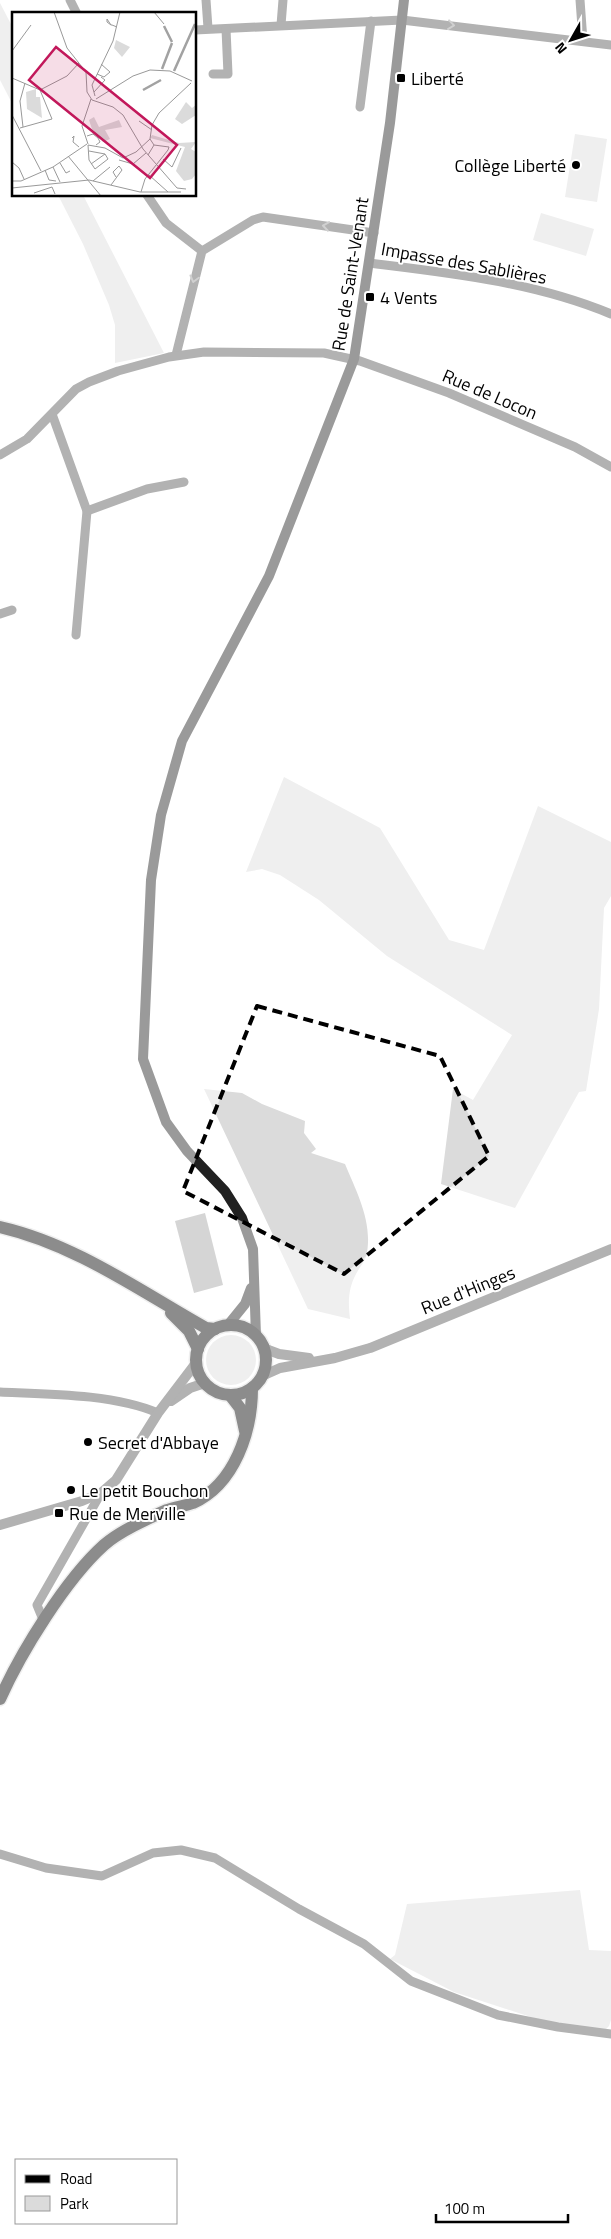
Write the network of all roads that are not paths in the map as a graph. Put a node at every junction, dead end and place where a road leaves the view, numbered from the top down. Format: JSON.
{"nodes":[{"id":1,"x":70,"y":0,"type":"edge"},
{"id":2,"x":206,"y":0,"type":"edge"},
{"id":3,"x":283,"y":0,"type":"edge"},
{"id":4,"x":404,"y":0,"type":"edge"},
{"id":5,"x":580,"y":0,"type":"edge"},
{"id":6,"x":76,"y":12,"type":"edge"},
{"id":7,"x":402,"y":20,"type":"junction"},
{"id":8,"x":371,"y":21,"type":"junction"},
{"id":9,"x":281,"y":25,"type":"junction"},
{"id":10,"x":208,"y":28,"type":"junction"},
{"id":11,"x":226,"y":28,"type":"junction"},
{"id":12,"x":196,"y":30,"type":"edge"},
{"id":13,"x":583,"y":41,"type":"junction"},
{"id":14,"x":611,"y":45,"type":"edge"},
{"id":15,"x":212,"y":74,"type":"dead end"},
{"id":16,"x":360,"y":107,"type":"dead end"},
{"id":17,"x":148,"y":196,"type":"edge"},
{"id":18,"x":374,"y":233,"type":"junction"},
{"id":19,"x":202,"y":251,"type":"junction"},
{"id":20,"x":369,"y":263,"type":"junction"},
{"id":21,"x":611,"y":314,"type":"edge"},
{"id":22,"x":172,"y":356,"type":"junction"},
{"id":23,"x":354,"y":359,"type":"junction"},
{"id":24,"x":52,"y":414,"type":"junction"},
{"id":25,"x":0,"y":455,"type":"edge"},
{"id":26,"x":611,"y":467,"type":"edge"},
{"id":27,"x":184,"y":482,"type":"dead end"},
{"id":28,"x":87,"y":511,"type":"junction"},
{"id":29,"x":12,"y":610,"type":"dead end"},
{"id":30,"x":0,"y":614,"type":"edge"},
{"id":31,"x":76,"y":635,"type":"dead end"},
{"id":32,"x":0,"y":1227,"type":"edge"},
{"id":33,"x":611,"y":1249,"type":"edge"},
{"id":34,"x":255,"y":1270,"type":"junction"},
{"id":35,"x":151,"y":1294,"type":"junction"},
{"id":36,"x":222,"y":1327,"type":"junction"},
{"id":37,"x":256,"y":1336,"type":"junction"},
{"id":38,"x":263,"y":1348,"type":"junction"},
{"id":39,"x":198,"y":1349,"type":"junction"},
{"id":40,"x":335,"y":1358,"type":"junction"},
{"id":41,"x":196,"y":1363,"type":"junction"},
{"id":42,"x":262,"y":1376,"type":"junction"},
{"id":43,"x":205,"y":1383,"type":"junction"},
{"id":44,"x":252,"y":1388,"type":"junction"},
{"id":45,"x":0,"y":1392,"type":"edge"},
{"id":46,"x":230,"y":1395,"type":"junction"},
{"id":47,"x":161,"y":1409,"type":"junction"},
{"id":48,"x":245,"y":1431,"type":"junction"},
{"id":49,"x":102,"y":1493,"type":"junction"},
{"id":50,"x":0,"y":1525,"type":"edge"},
{"id":51,"x":44,"y":1622,"type":"junction"},
{"id":52,"x":0,"y":1699,"type":"edge"},
{"id":53,"x":0,"y":1854,"type":"edge"},
{"id":54,"x":611,"y":2034,"type":"edge"}],
"edges":[{"from":1,"to":6,"type":"street"},
{"from":2,"to":10,"type":"street"},
{"from":3,"to":9,"type":"street"},
{"from":4,"to":7,"type":"main road","name":"Rue de Saint-Venant"},
{"from":5,"to":13,"type":"street"},
{"from":7,"to":8,"type":"street"},
{"from":7,"to":13,"type":"street","one_way":true},
{"from":7,"to":18,"type":"main road","name":"Rue de Saint-Venant"},
{"from":8,"to":9,"type":"street"},
{"from":8,"to":16,"type":"street"},
{"from":9,"to":11,"type":"street"},
{"from":10,"to":11,"type":"street"},
{"from":10,"to":12,"type":"street"},
{"from":11,"to":15,"type":"street"},
{"from":13,"to":14,"type":"street"},
{"from":17,"to":19,"type":"street"},
{"from":18,"to":19,"type":"street","one_way":true},
{"from":18,"to":20,"type":"main road","name":"Rue de Saint-Venant"},
{"from":19,"to":22,"type":"street","one_way":true},
{"from":20,"to":21,"type":"street","name":"Impasse des Sablières"},
{"from":20,"to":23,"type":"main road","name":"Rue de Saint-Venant"},
{"from":22,"to":23,"type":"street","name":"Rue de Locon"},
{"from":22,"to":24,"type":"street","name":"Rue de Locon"},
{"from":23,"to":26,"type":"street","name":"Rue de Locon"},
{"from":23,"to":34,"type":"main road","name":"Rue de Saint-Venant"},
{"from":24,"to":25,"type":"street","name":"Rue de Locon"},
{"from":24,"to":28,"type":"street"},
{"from":27,"to":28,"type":"street"},
{"from":28,"to":31,"type":"street"},
{"from":29,"to":30,"type":"street"},
{"from":32,"to":35,"type":"main road"},
{"from":33,"to":40,"type":"street","name":"Rue d'Hinges"},
{"from":34,"to":36,"type":"main road"},
{"from":34,"to":37,"type":"main road"},
{"from":35,"to":36,"type":"main road"},
{"from":35,"to":39,"type":"main road"},
{"from":36,"to":37,"type":"main road"},
{"from":36,"to":39,"type":"main road"},
{"from":37,"to":38,"type":"main road"},
{"from":38,"to":40,"type":"street","name":"Rue d'Hinges"},
{"from":38,"to":42,"type":"main road"},
{"from":39,"to":41,"type":"main road"},
{"from":40,"to":42,"type":"street","name":"Rue d'Hinges"},
{"from":41,"to":43,"type":"main road"},
{"from":41,"to":47,"type":"street"},
{"from":42,"to":44,"type":"main road"},
{"from":43,"to":46,"type":"main road"},
{"from":43,"to":47,"type":"street"},
{"from":44,"to":46,"type":"main road"},
{"from":44,"to":48,"type":"main road"},
{"from":45,"to":47,"type":"street"},
{"from":46,"to":48,"type":"main road"},
{"from":47,"to":49,"type":"street"},
{"from":48,"to":51,"type":"main road"},
{"from":49,"to":50,"type":"street"},
{"from":49,"to":51,"type":"street"},
{"from":51,"to":52,"type":"main road"},
{"from":53,"to":54,"type":"street"}]}
